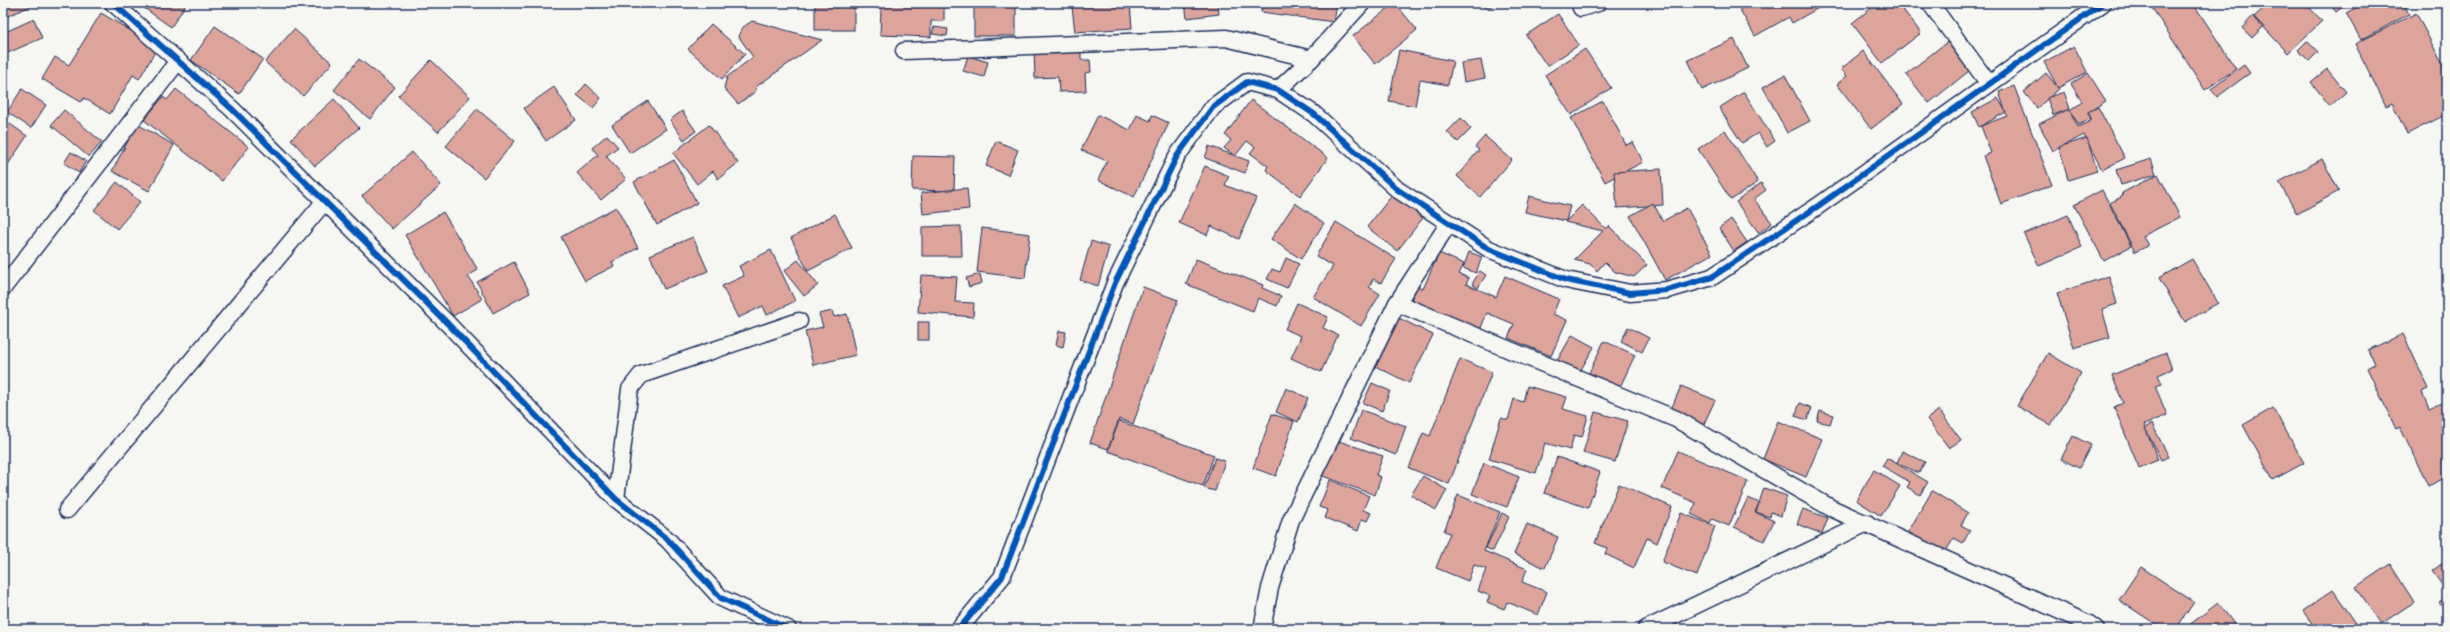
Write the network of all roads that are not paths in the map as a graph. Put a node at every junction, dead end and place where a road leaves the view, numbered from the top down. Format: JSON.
{"nodes":[{"id":1,"x":113,"y":3,"type":"edge"},
{"id":2,"x":1362,"y":3,"type":"edge"},
{"id":3,"x":1598,"y":3,"type":"edge"},
{"id":4,"x":1930,"y":3,"type":"edge"},
{"id":5,"x":2103,"y":3,"type":"edge"},
{"id":6,"x":1581,"y":8,"type":"dead end"},
{"id":7,"x":904,"y":51,"type":"dead end"},
{"id":8,"x":1311,"y":59,"type":"junction"},
{"id":9,"x":178,"y":61,"type":"junction"},
{"id":10,"x":1989,"y":84,"type":"junction"},
{"id":11,"x":1278,"y":90,"type":"junction"},
{"id":12,"x":325,"y":201,"type":"junction"},
{"id":13,"x":1449,"y":223,"type":"junction"},
{"id":14,"x":3,"y":288,"type":"edge"},
{"id":15,"x":1397,"y":303,"type":"junction"},
{"id":16,"x":799,"y":321,"type":"dead end"},
{"id":17,"x":616,"y":499,"type":"junction"},
{"id":18,"x":67,"y":510,"type":"dead end"},
{"id":19,"x":1867,"y":523,"type":"junction"},
{"id":20,"x":788,"y":629,"type":"edge"},
{"id":21,"x":959,"y":629,"type":"edge"},
{"id":22,"x":1262,"y":629,"type":"edge"},
{"id":23,"x":1646,"y":629,"type":"edge"},
{"id":24,"x":2096,"y":629,"type":"edge"}],
"edges":[{"from":1,"to":9,"type":"street"},
{"from":2,"to":8,"type":"street"},
{"from":3,"to":6,"type":"street"},
{"from":4,"to":10,"type":"street"},
{"from":5,"to":10,"type":"street"},
{"from":7,"to":8,"type":"street"},
{"from":8,"to":11,"type":"street"},
{"from":9,"to":12,"type":"street"},
{"from":9,"to":14,"type":"street"},
{"from":10,"to":13,"type":"street"},
{"from":11,"to":13,"type":"street"},
{"from":11,"to":21,"type":"street"},
{"from":12,"to":17,"type":"street"},
{"from":12,"to":18,"type":"street"},
{"from":13,"to":15,"type":"street"},
{"from":15,"to":19,"type":"street"},
{"from":15,"to":22,"type":"street"},
{"from":16,"to":17,"type":"street"},
{"from":17,"to":20,"type":"street"},
{"from":19,"to":23,"type":"street"},
{"from":19,"to":24,"type":"street"}]}
